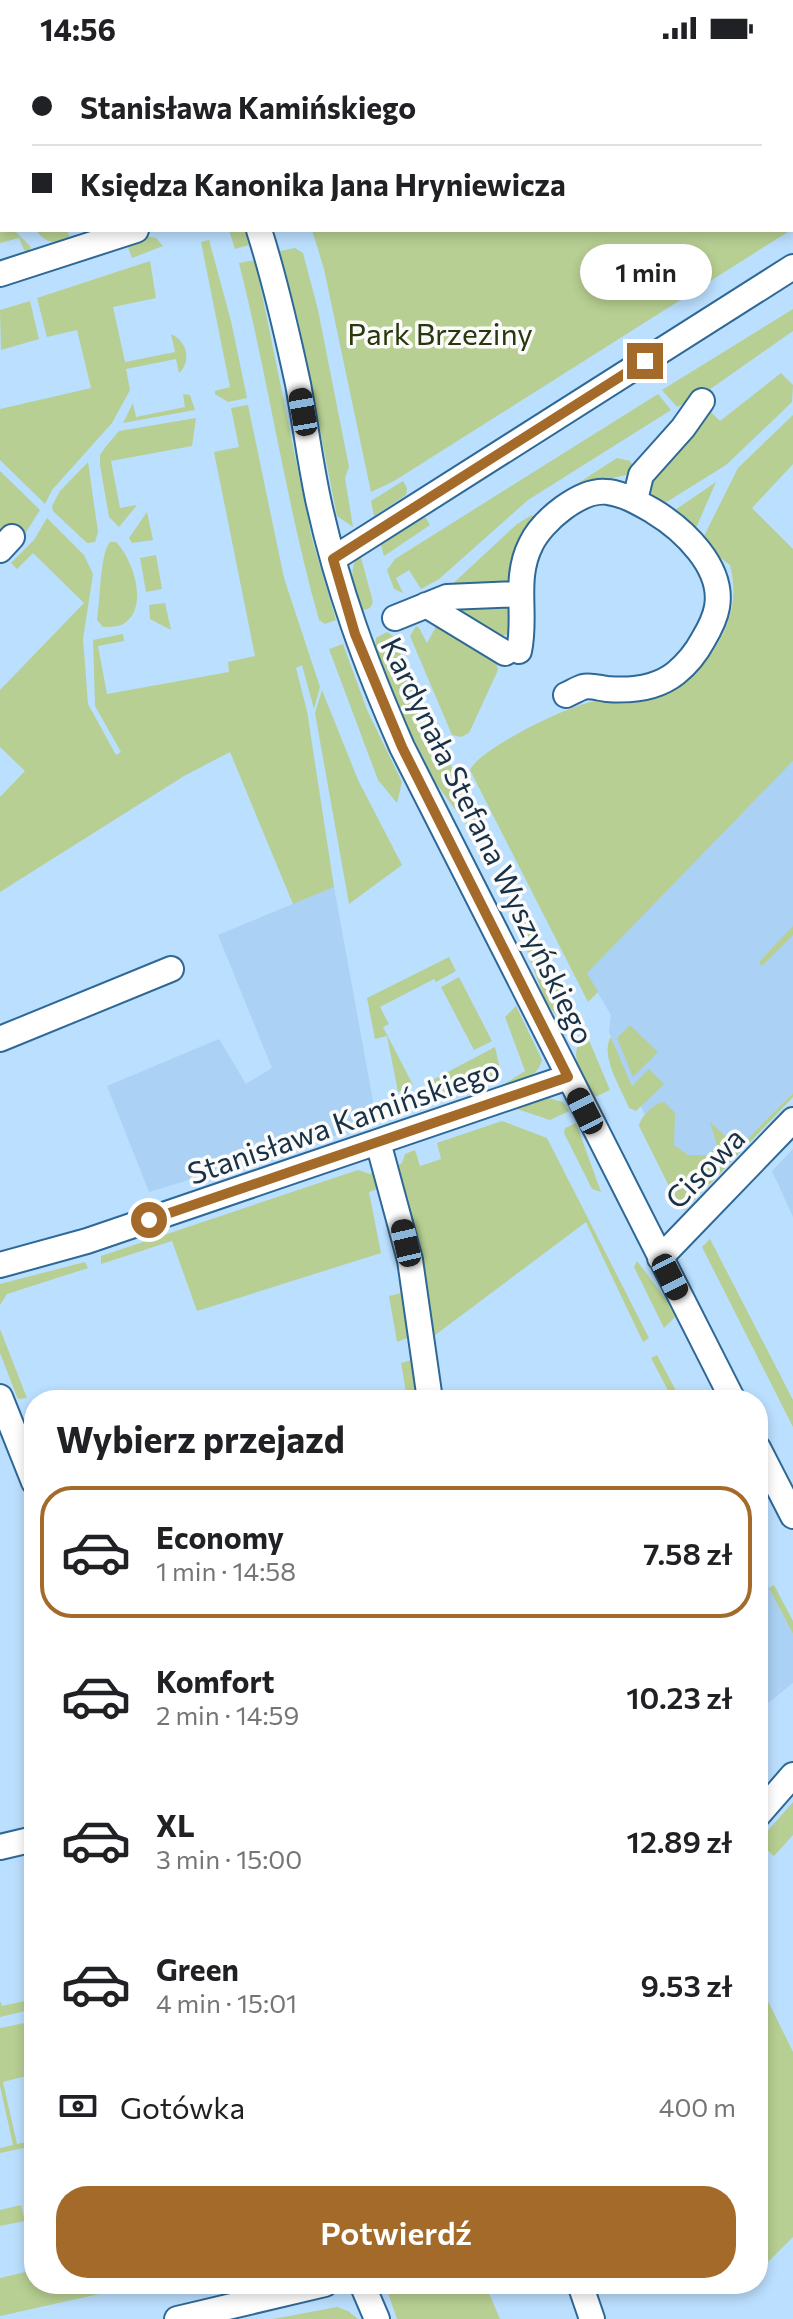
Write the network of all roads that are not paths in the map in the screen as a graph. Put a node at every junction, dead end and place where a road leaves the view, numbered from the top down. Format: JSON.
{"nodes":[{"id":1,"x":130,"y":232,"type":"edge"},
{"id":2,"x":260,"y":232,"type":"edge"},
{"id":3,"x":793,"y":267,"type":"edge"},
{"id":4,"x":0,"y":274,"type":"edge"},
{"id":5,"x":702,"y":401,"type":"dead end"},
{"id":6,"x":635,"y":500,"type":"junction"},
{"id":7,"x":333,"y":559,"type":"junction"},
{"id":8,"x":519,"y":594,"type":"junction"},
{"id":9,"x":426,"y":605,"type":"junction"},
{"id":10,"x":395,"y":618,"type":"dead end"},
{"id":11,"x":566,"y":695,"type":"dead end"},
{"id":12,"x":171,"y":969,"type":"dead end"},
{"id":13,"x":0,"y":1039,"type":"edge"},
{"id":14,"x":568,"y":1077,"type":"junction"},
{"id":15,"x":793,"y":1120,"type":"edge"},
{"id":16,"x":378,"y":1142,"type":"junction"},
{"id":17,"x":660,"y":1258,"type":"junction"},
{"id":18,"x":0,"y":1265,"type":"edge"},
{"id":19,"x":429,"y":1390,"type":"edge"},
{"id":20,"x":728,"y":1390,"type":"edge"},
{"id":21,"x":0,"y":1397,"type":"edge"},
{"id":22,"x":24,"y":1457,"type":"edge"},
{"id":23,"x":768,"y":1467,"type":"edge"},
{"id":24,"x":793,"y":1516,"type":"edge"},
{"id":25,"x":793,"y":1775,"type":"edge"},
{"id":26,"x":768,"y":1804,"type":"edge"},
{"id":27,"x":24,"y":1841,"type":"edge"},
{"id":28,"x":0,"y":1847,"type":"edge"},
{"id":29,"x":283,"y":2294,"type":"edge"},
{"id":30,"x":366,"y":2294,"type":"edge"},
{"id":31,"x":583,"y":2294,"type":"edge"},
{"id":32,"x":177,"y":2319,"type":"edge"},
{"id":33,"x":377,"y":2319,"type":"edge"},
{"id":34,"x":592,"y":2319,"type":"edge"}],
"edges":[{"from":1,"to":4,"type":"street"},
{"from":2,"to":7,"type":"street","name":"Kardynała Stefana Wyszyńskiego"},
{"from":3,"to":7,"type":"street"},
{"from":5,"to":6,"type":"street"},
{"from":6,"to":8,"type":"street"},
{"from":6,"to":11,"type":"street"},
{"from":7,"to":14,"type":"street","name":"Kardynała Stefana Wyszyńskiego"},
{"from":8,"to":9,"type":"street"},
{"from":8,"to":9,"type":"street"},
{"from":9,"to":10,"type":"street"},
{"from":12,"to":13,"type":"street"},
{"from":14,"to":16,"type":"street","name":"Stanisława Kamińskiego"},
{"from":14,"to":17,"type":"street","name":"Kardynała Stefana Wyszyńskiego"},
{"from":15,"to":17,"type":"street","name":"Cisowa"},
{"from":16,"to":18,"type":"street","name":"Stanisława Kamińskiego"},
{"from":16,"to":19,"type":"street"},
{"from":17,"to":20,"type":"street","name":"Kardynała Stefana Wyszyńskiego"},
{"from":21,"to":22,"type":"street"},
{"from":23,"to":24,"type":"street"},
{"from":25,"to":26,"type":"street"},
{"from":27,"to":28,"type":"street"},
{"from":29,"to":32,"type":"street"},
{"from":30,"to":33,"type":"street"},
{"from":31,"to":34,"type":"street"}]}
